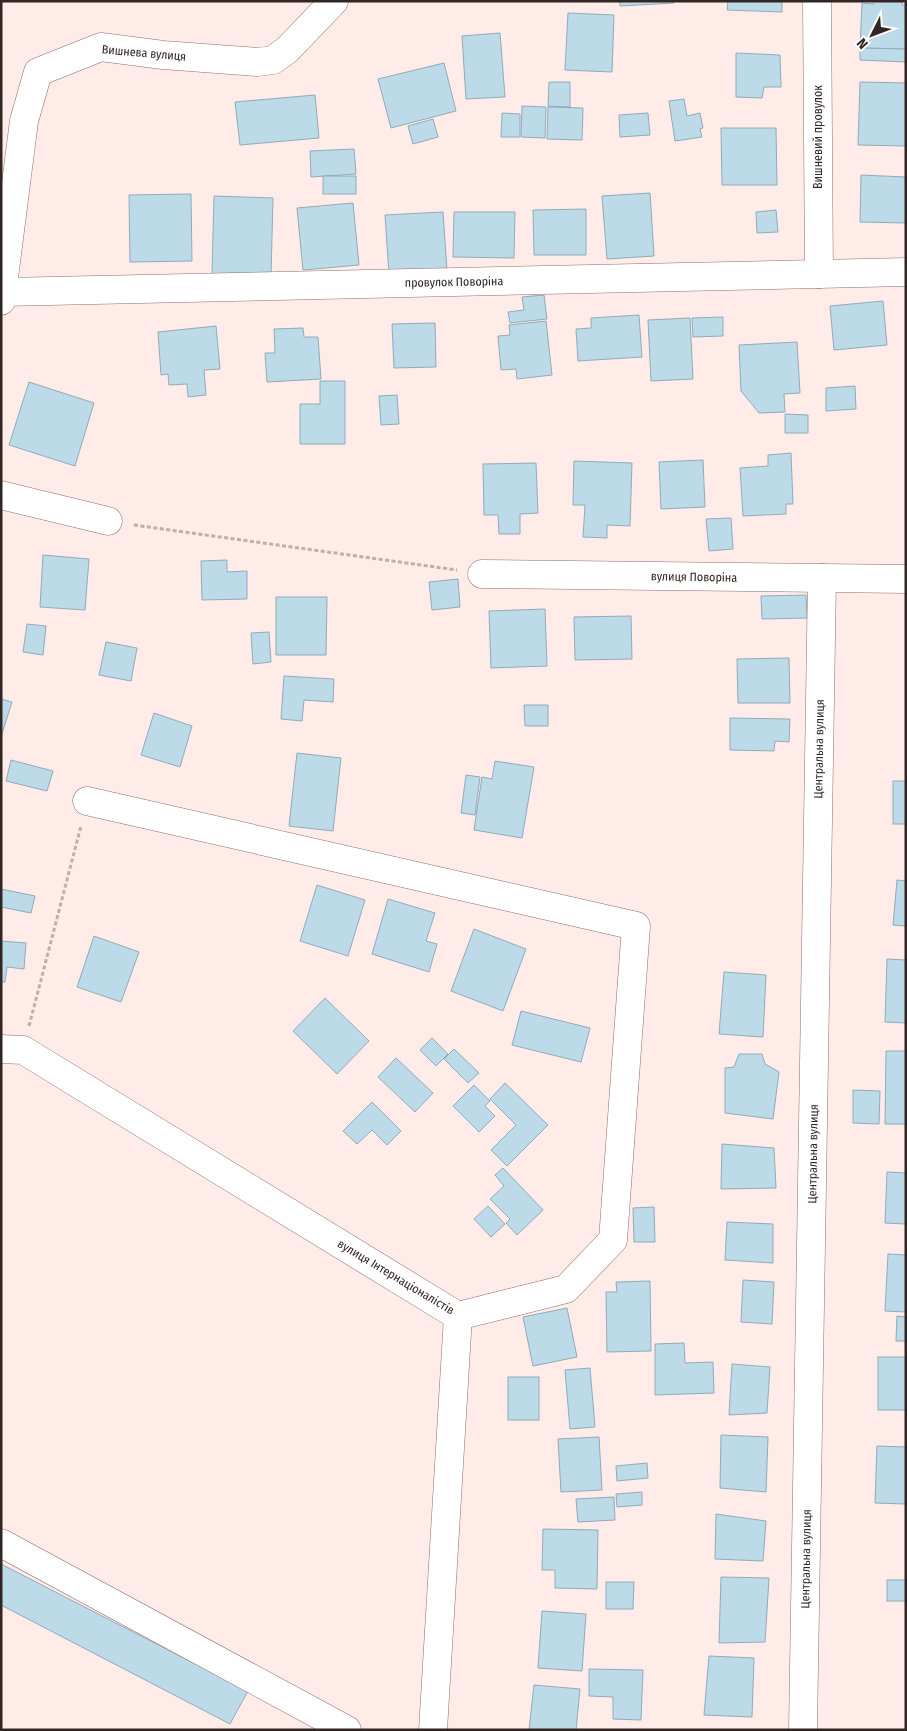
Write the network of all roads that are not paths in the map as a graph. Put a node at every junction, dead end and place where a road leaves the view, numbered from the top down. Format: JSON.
{"nodes":[{"id":1,"x":334,"y":1,"type":"edge"},
{"id":2,"x":817,"y":1,"type":"edge"},
{"id":3,"x":906,"y":272,"type":"edge"},
{"id":4,"x":819,"y":274,"type":"junction"},
{"id":5,"x":2,"y":296,"type":"edge"},
{"id":6,"x":1,"y":495,"type":"edge"},
{"id":7,"x":108,"y":521,"type":"road end"},
{"id":8,"x":482,"y":574,"type":"road end"},
{"id":9,"x":822,"y":578,"type":"junction"},
{"id":10,"x":906,"y":580,"type":"edge"},
{"id":11,"x":87,"y":801,"type":"road end"},
{"id":12,"x":12,"y":1050,"type":"edge"},
{"id":13,"x":458,"y":1316,"type":"junction"},
{"id":14,"x":1,"y":1543,"type":"edge"},
{"id":15,"x":347,"y":1730,"type":"edge"},
{"id":16,"x":434,"y":1730,"type":"edge"},
{"id":17,"x":803,"y":1730,"type":"edge"}],
"edges":[{"from":1,"to":5,"type":"street","name":"Вишнева вулиця"},
{"from":2,"to":4,"type":"street","name":"Вишневий провулок"},
{"from":3,"to":4,"type":"street","name":"провулок Поворіна"},
{"from":4,"to":5,"type":"street","name":"провулок Поворіна"},
{"from":6,"to":7,"type":"street"},
{"from":8,"to":9,"type":"street","name":"вулиця Поворіна"},
{"from":9,"to":10,"type":"street","name":"вулиця Поворіна"},
{"from":9,"to":17,"type":"street","name":"Центральна вулиця"},
{"from":11,"to":13,"type":"street"},
{"from":12,"to":13,"type":"street","name":"вулиця Інтернаціоналістів"},
{"from":13,"to":16,"type":"street","name":"вулиця Інтернаціоналістів"},
{"from":14,"to":15,"type":"street"}]}
